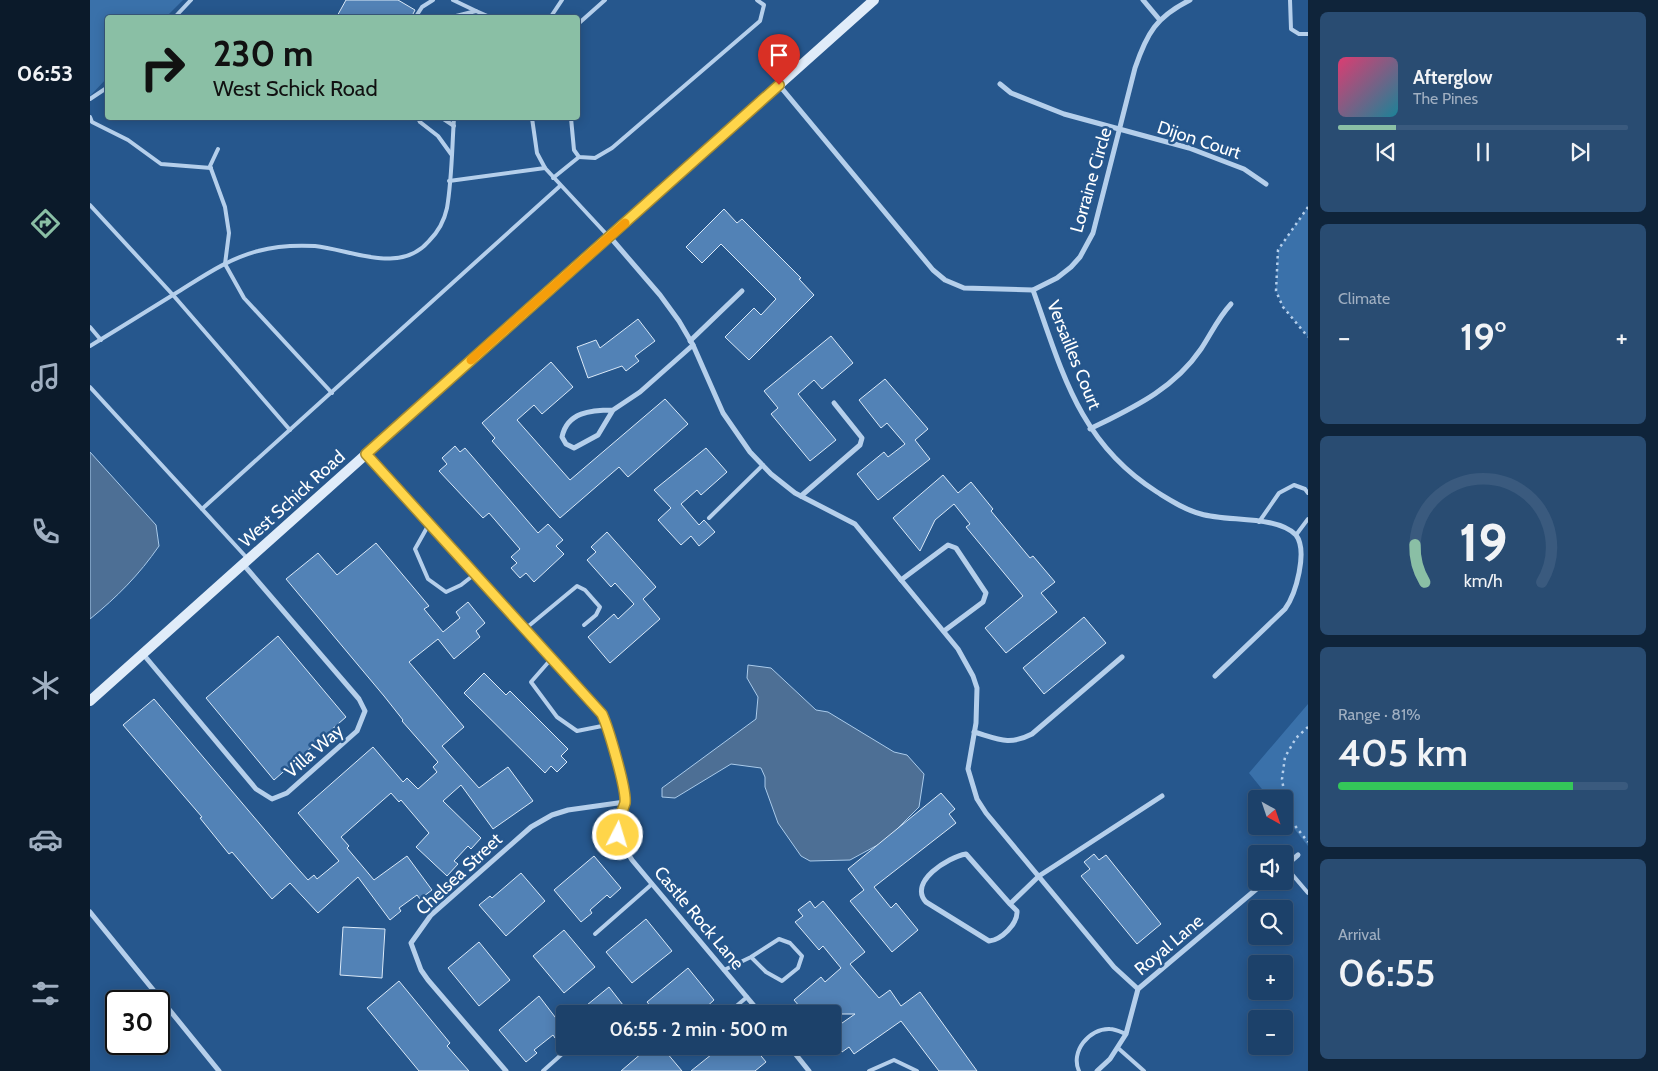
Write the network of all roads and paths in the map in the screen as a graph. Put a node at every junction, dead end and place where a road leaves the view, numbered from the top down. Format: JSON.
{"nodes":[{"id":1,"x":191,"y":0,"type":"edge"},
{"id":2,"x":433,"y":0,"type":"edge"},
{"id":3,"x":453,"y":0,"type":"edge"},
{"id":4,"x":562,"y":0,"type":"edge"},
{"id":5,"x":605,"y":0,"type":"edge"},
{"id":6,"x":757,"y":0,"type":"edge"},
{"id":7,"x":874,"y":0,"type":"edge"},
{"id":8,"x":1143,"y":0,"type":"edge"},
{"id":9,"x":1190,"y":0,"type":"edge"},
{"id":10,"x":1290,"y":0,"type":"edge"},
{"id":11,"x":476,"y":11,"type":"junction"},
{"id":12,"x":177,"y":15,"type":"edge"},
{"id":13,"x":417,"y":15,"type":"edge"},
{"id":14,"x":460,"y":15,"type":"edge"},
{"id":15,"x":485,"y":15,"type":"edge"},
{"id":16,"x":552,"y":15,"type":"edge"},
{"id":17,"x":1159,"y":19,"type":"junction"},
{"id":18,"x":580,"y":22,"type":"edge"},
{"id":19,"x":1308,"y":34,"type":"edge"},
{"id":20,"x":1000,"y":84,"type":"dead end"},
{"id":21,"x":779,"y":85,"type":"junction"},
{"id":22,"x":105,"y":89,"type":"edge"},
{"id":23,"x":90,"y":99,"type":"edge"},
{"id":24,"x":90,"y":116,"type":"edge"},
{"id":25,"x":419,"y":120,"type":"edge"},
{"id":26,"x":445,"y":120,"type":"edge"},
{"id":27,"x":454,"y":120,"type":"edge"},
{"id":28,"x":532,"y":120,"type":"edge"},
{"id":29,"x":571,"y":120,"type":"edge"},
{"id":30,"x":454,"y":126,"type":"junction"},
{"id":31,"x":1120,"y":130,"type":"junction"},
{"id":32,"x":218,"y":149,"type":"dead end"},
{"id":33,"x":452,"y":154,"type":"junction"},
{"id":34,"x":579,"y":157,"type":"junction"},
{"id":35,"x":211,"y":168,"type":"junction"},
{"id":36,"x":545,"y":168,"type":"junction"},
{"id":37,"x":554,"y":178,"type":"junction"},
{"id":38,"x":449,"y":181,"type":"junction"},
{"id":39,"x":1266,"y":184,"type":"dead end"},
{"id":40,"x":560,"y":186,"type":"junction"},
{"id":41,"x":90,"y":205,"type":"edge"},
{"id":42,"x":1308,"y":207,"type":"edge"},
{"id":43,"x":609,"y":237,"type":"junction"},
{"id":44,"x":225,"y":264,"type":"junction"},
{"id":45,"x":1033,"y":290,"type":"junction"},
{"id":46,"x":742,"y":291,"type":"dead end"},
{"id":47,"x":172,"y":296,"type":"junction"},
{"id":48,"x":1231,"y":304,"type":"dead end"},
{"id":49,"x":90,"y":327,"type":"edge"},
{"id":50,"x":1308,"y":337,"type":"edge"},
{"id":51,"x":101,"y":340,"type":"junction"},
{"id":52,"x":692,"y":343,"type":"junction"},
{"id":53,"x":90,"y":346,"type":"edge"},
{"id":54,"x":90,"y":387,"type":"edge"},
{"id":55,"x":332,"y":393,"type":"junction"},
{"id":56,"x":834,"y":403,"type":"dead end"},
{"id":57,"x":613,"y":410,"type":"junction"},
{"id":58,"x":1090,"y":429,"type":"junction"},
{"id":59,"x":290,"y":430,"type":"junction"},
{"id":60,"x":366,"y":454,"type":"junction"},
{"id":61,"x":763,"y":465,"type":"junction"},
{"id":62,"x":1308,"y":493,"type":"edge"},
{"id":63,"x":801,"y":496,"type":"junction"},
{"id":64,"x":202,"y":510,"type":"junction"},
{"id":65,"x":709,"y":518,"type":"dead end"},
{"id":66,"x":1308,"y":519,"type":"edge"},
{"id":67,"x":1259,"y":522,"type":"junction"},
{"id":68,"x":429,"y":524,"type":"junction"},
{"id":69,"x":1296,"y":535,"type":"junction"},
{"id":70,"x":246,"y":562,"type":"junction"},
{"id":71,"x":475,"y":574,"type":"junction"},
{"id":72,"x":902,"y":580,"type":"junction"},
{"id":73,"x":584,"y":625,"type":"dead end"},
{"id":74,"x":526,"y":629,"type":"junction"},
{"id":75,"x":944,"y":631,"type":"junction"},
{"id":76,"x":143,"y":654,"type":"junction"},
{"id":77,"x":1122,"y":657,"type":"dead end"},
{"id":78,"x":552,"y":658,"type":"junction"},
{"id":79,"x":1215,"y":676,"type":"dead end"},
{"id":80,"x":90,"y":701,"type":"edge"},
{"id":81,"x":607,"y":725,"type":"junction"},
{"id":82,"x":1308,"y":727,"type":"edge"},
{"id":83,"x":974,"y":732,"type":"junction"},
{"id":84,"x":1162,"y":796,"type":"dead end"},
{"id":85,"x":625,"y":802,"type":"junction"},
{"id":86,"x":1308,"y":842,"type":"edge"},
{"id":87,"x":1298,"y":855,"type":"dead end"},
{"id":88,"x":1293,"y":859,"type":"edge"},
{"id":89,"x":1039,"y":876,"type":"junction"},
{"id":90,"x":1293,"y":876,"type":"edge"},
{"id":91,"x":652,"y":884,"type":"junction"},
{"id":92,"x":1255,"y":890,"type":"edge"},
{"id":93,"x":1308,"y":893,"type":"edge"},
{"id":94,"x":1010,"y":904,"type":"junction"},
{"id":95,"x":90,"y":912,"type":"edge"},
{"id":96,"x":595,"y":934,"type":"dead end"},
{"id":97,"x":751,"y":957,"type":"junction"},
{"id":98,"x":724,"y":970,"type":"junction"},
{"id":99,"x":1138,"y":989,"type":"junction"},
{"id":100,"x":747,"y":996,"type":"junction"},
{"id":101,"x":737,"y":1005,"type":"edge"},
{"id":102,"x":754,"y":1005,"type":"edge"},
{"id":103,"x":1126,"y":1034,"type":"junction"},
{"id":104,"x":1118,"y":1048,"type":"junction"},
{"id":105,"x":561,"y":1055,"type":"edge"},
{"id":106,"x":796,"y":1055,"type":"edge"},
{"id":107,"x":219,"y":1071,"type":"edge"},
{"id":108,"x":506,"y":1071,"type":"edge"},
{"id":109,"x":543,"y":1071,"type":"edge"},
{"id":110,"x":809,"y":1071,"type":"edge"},
{"id":111,"x":868,"y":1071,"type":"edge"},
{"id":112,"x":917,"y":1071,"type":"edge"},
{"id":113,"x":1078,"y":1071,"type":"edge"},
{"id":114,"x":1097,"y":1071,"type":"edge"},
{"id":115,"x":1144,"y":1071,"type":"edge"}],
"edges":[{"from":1,"to":12,"type":"lane"},
{"from":2,"to":13,"type":"lane"},
{"from":3,"to":11,"type":"lane"},
{"from":4,"to":16,"type":"lane"},
{"from":5,"to":18,"type":"lane"},
{"from":6,"to":34,"type":"lane"},
{"from":7,"to":21,"type":"street","name":"West Schick Road"},
{"from":8,"to":17,"type":"street"},
{"from":9,"to":17,"type":"street","name":"Lorraine Circle"},
{"from":10,"to":19,"type":"lane"},
{"from":11,"to":14,"type":"lane"},
{"from":11,"to":15,"type":"lane"},
{"from":17,"to":31,"type":"street","name":"Lorraine Circle"},
{"from":20,"to":31,"type":"street","name":"Dijon Court"},
{"from":21,"to":43,"type":"street","name":"West Schick Road"},
{"from":21,"to":45,"type":"street"},
{"from":22,"to":23,"type":"lane"},
{"from":24,"to":35,"type":"lane"},
{"from":25,"to":33,"type":"lane"},
{"from":26,"to":30,"type":"lane"},
{"from":27,"to":30,"type":"lane"},
{"from":28,"to":36,"type":"lane"},
{"from":29,"to":34,"type":"lane"},
{"from":30,"to":33,"type":"lane"},
{"from":31,"to":39,"type":"street","name":"Dijon Court"},
{"from":31,"to":45,"type":"street","name":"Lorraine Circle"},
{"from":32,"to":35,"type":"lane"},
{"from":33,"to":38,"type":"lane"},
{"from":34,"to":37,"type":"lane"},
{"from":35,"to":44,"type":"lane"},
{"from":36,"to":37,"type":"lane"},
{"from":36,"to":38,"type":"lane"},
{"from":37,"to":40,"type":"lane"},
{"from":38,"to":44,"type":"lane"},
{"from":40,"to":43,"type":"lane"},
{"from":40,"to":55,"type":"lane"},
{"from":41,"to":47,"type":"lane"},
{"from":42,"to":50,"type":"path"},
{"from":43,"to":52,"type":"street"},
{"from":43,"to":60,"type":"street","name":"West Schick Road"},
{"from":44,"to":47,"type":"lane"},
{"from":44,"to":55,"type":"lane"},
{"from":45,"to":58,"type":"street","name":"Versailles Court"},
{"from":46,"to":52,"type":"street"},
{"from":47,"to":51,"type":"lane"},
{"from":47,"to":59,"type":"lane"},
{"from":48,"to":58,"type":"street"},
{"from":49,"to":51,"type":"lane"},
{"from":51,"to":53,"type":"lane"},
{"from":52,"to":57,"type":"street"},
{"from":52,"to":61,"type":"street"},
{"from":54,"to":64,"type":"lane"},
{"from":55,"to":59,"type":"lane"},
{"from":56,"to":63,"type":"street"},
{"from":57,"to":57,"type":"street"},
{"from":58,"to":67,"type":"street","name":"Versailles Court"},
{"from":59,"to":64,"type":"lane"},
{"from":60,"to":68,"type":"street"},
{"from":60,"to":70,"type":"street","name":"West Schick Road"},
{"from":61,"to":63,"type":"street"},
{"from":61,"to":65,"type":"lane"},
{"from":62,"to":67,"type":"lane"},
{"from":63,"to":72,"type":"street"},
{"from":64,"to":70,"type":"lane"},
{"from":66,"to":69,"type":"lane"},
{"from":67,"to":69,"type":"street","name":"Versailles Court"},
{"from":68,"to":71,"type":"street"},
{"from":68,"to":71,"type":"lane"},
{"from":69,"to":79,"type":"street"},
{"from":70,"to":76,"type":"street","name":"West Schick Road"},
{"from":70,"to":76,"type":"street","name":"Villa Way"},
{"from":71,"to":74,"type":"street"},
{"from":72,"to":75,"type":"street"},
{"from":72,"to":75,"type":"street"},
{"from":73,"to":74,"type":"lane"},
{"from":74,"to":78,"type":"street"},
{"from":75,"to":83,"type":"street"},
{"from":76,"to":80,"type":"street","name":"West Schick Road"},
{"from":77,"to":83,"type":"street"},
{"from":78,"to":81,"type":"street"},
{"from":78,"to":81,"type":"lane"},
{"from":81,"to":85,"type":"street"},
{"from":82,"to":86,"type":"path"},
{"from":83,"to":89,"type":"street"},
{"from":84,"to":89,"type":"street"},
{"from":85,"to":91,"type":"street","name":"Castle Rock Lane"},
{"from":85,"to":108,"type":"street","name":"Chelsea Street"},
{"from":87,"to":88,"type":"street"},
{"from":89,"to":94,"type":"street"},
{"from":89,"to":99,"type":"street"},
{"from":90,"to":93,"type":"lane"},
{"from":91,"to":96,"type":"lane"},
{"from":91,"to":98,"type":"street","name":"Castle Rock Lane"},
{"from":92,"to":99,"type":"street","name":"Royal Lane"},
{"from":94,"to":94,"type":"street"},
{"from":95,"to":107,"type":"street"},
{"from":97,"to":97,"type":"lane"},
{"from":97,"to":98,"type":"lane"},
{"from":98,"to":100,"type":"street","name":"Castle Rock Lane"},
{"from":99,"to":103,"type":"street","name":"Royal Lane"},
{"from":100,"to":101,"type":"lane"},
{"from":100,"to":102,"type":"street","name":"Castle Rock Lane"},
{"from":103,"to":104,"type":"street","name":"Royal Lane"},
{"from":103,"to":113,"type":"lane"},
{"from":104,"to":114,"type":"street","name":"Royal Lane"},
{"from":104,"to":115,"type":"lane"},
{"from":105,"to":109,"type":"lane"},
{"from":106,"to":110,"type":"street"},
{"from":111,"to":112,"type":"lane"}]}
